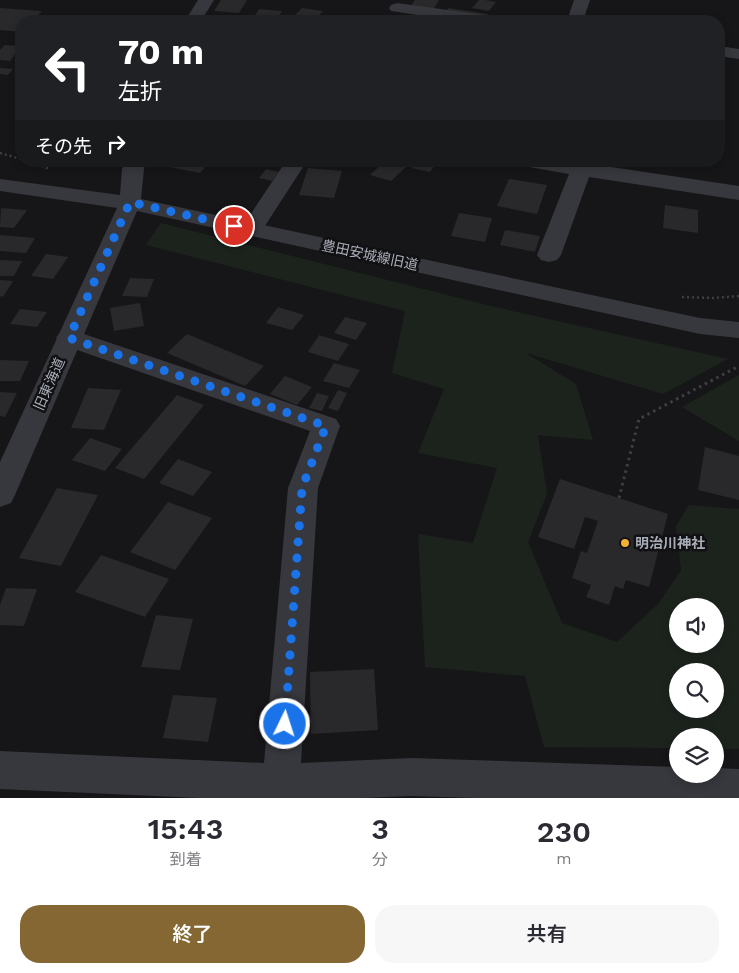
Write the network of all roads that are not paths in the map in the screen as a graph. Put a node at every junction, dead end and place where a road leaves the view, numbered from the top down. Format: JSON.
{"nodes":[{"id":1,"x":206,"y":0,"type":"edge"},
{"id":2,"x":582,"y":0,"type":"edge"},
{"id":3,"x":395,"y":10,"type":"edge"},
{"id":4,"x":197,"y":15,"type":"edge"},
{"id":5,"x":439,"y":15,"type":"edge"},
{"id":6,"x":577,"y":15,"type":"edge"},
{"id":7,"x":725,"y":53,"type":"edge"},
{"id":8,"x":739,"y":54,"type":"edge"},
{"id":9,"x":134,"y":167,"type":"edge"},
{"id":10,"x":293,"y":167,"type":"edge"},
{"id":11,"x":567,"y":167,"type":"edge"},
{"id":12,"x":581,"y":169,"type":"junction"},
{"id":13,"x":0,"y":179,"type":"edge"},
{"id":14,"x":0,"y":185,"type":"edge"},
{"id":15,"x":739,"y":193,"type":"edge"},
{"id":16,"x":130,"y":202,"type":"junction"},
{"id":17,"x":251,"y":230,"type":"junction"},
{"id":18,"x":549,"y":255,"type":"dead end"},
{"id":19,"x":739,"y":330,"type":"edge"},
{"id":20,"x":69,"y":338,"type":"junction"},
{"id":21,"x":0,"y":495,"type":"edge"},
{"id":22,"x":0,"y":770,"type":"edge"},
{"id":23,"x":281,"y":783,"type":"junction"},
{"id":24,"x":410,"y":788,"type":"edge"},
{"id":25,"x":739,"y":788,"type":"edge"}],
"edges":[{"from":1,"to":4,"type":"street"},
{"from":2,"to":6,"type":"street"},
{"from":3,"to":5,"type":"street"},
{"from":7,"to":8,"type":"street"},
{"from":9,"to":16,"type":"street","name":"旧東海道"},
{"from":10,"to":17,"type":"street"},
{"from":11,"to":12,"type":"street"},
{"from":12,"to":15,"type":"street"},
{"from":12,"to":18,"type":"street"},
{"from":13,"to":16,"type":"street"},
{"from":14,"to":16,"type":"street","name":"豊田安城線旧道"},
{"from":16,"to":17,"type":"street","name":"豊田安城線旧道"},
{"from":16,"to":20,"type":"street","name":"旧東海道"},
{"from":17,"to":19,"type":"street","name":"豊田安城線旧道"},
{"from":20,"to":21,"type":"street","name":"旧東海道"},
{"from":20,"to":23,"type":"street"},
{"from":22,"to":23,"type":"street"},
{"from":23,"to":24,"type":"street"},
{"from":24,"to":25,"type":"street"}]}
